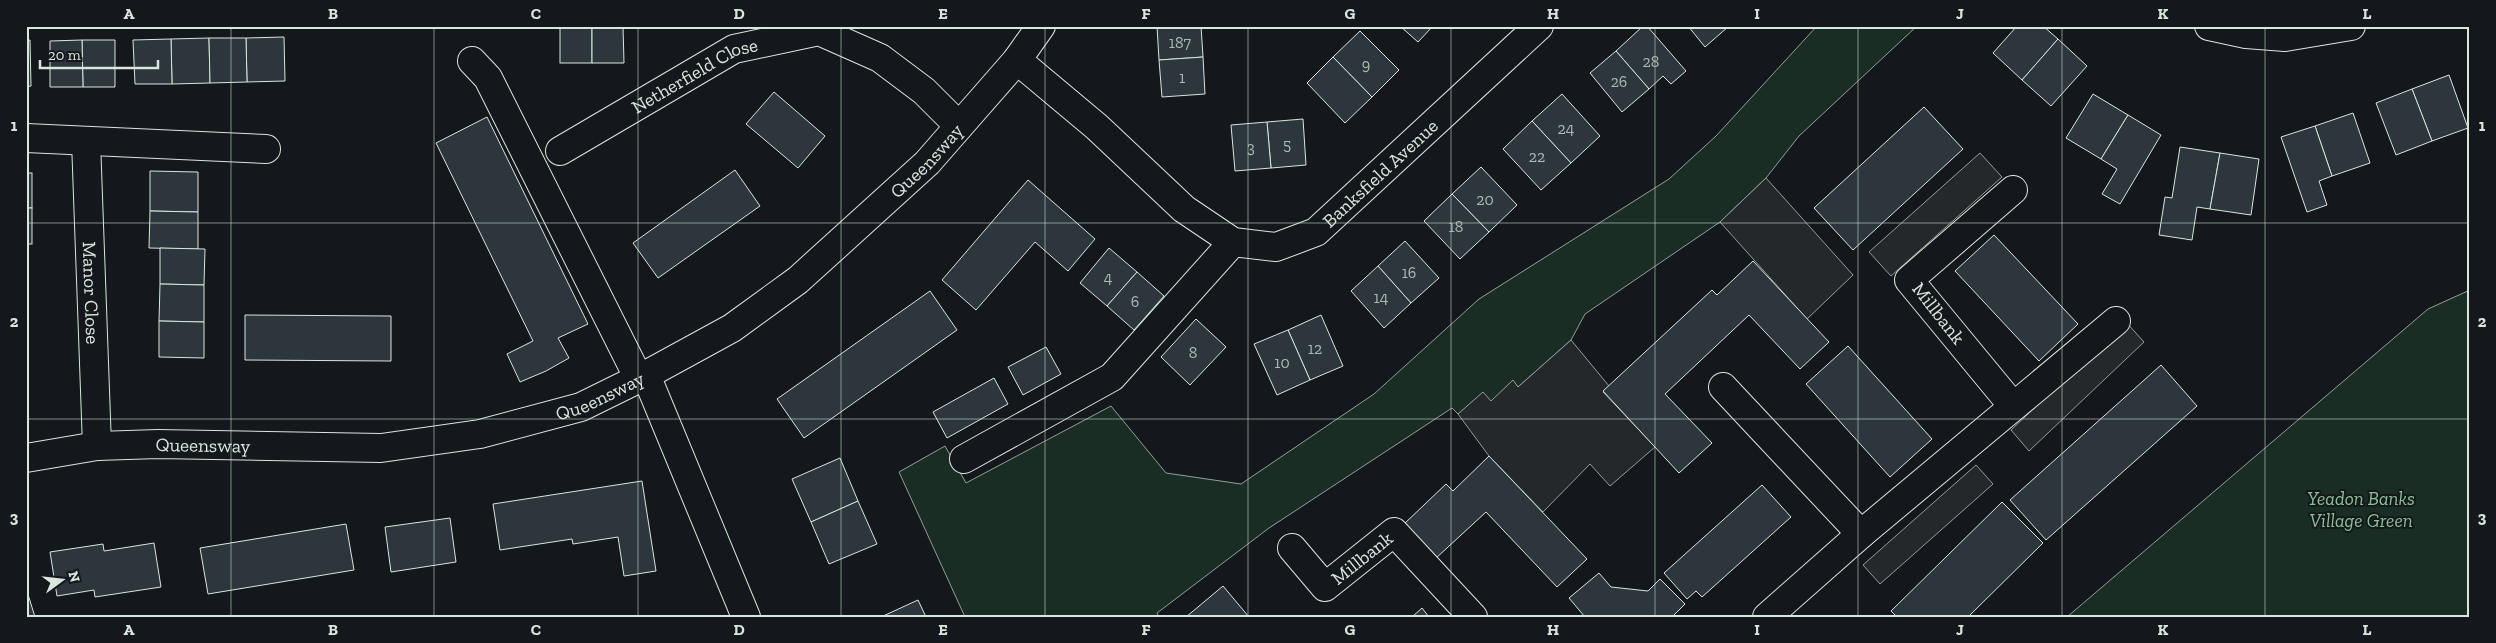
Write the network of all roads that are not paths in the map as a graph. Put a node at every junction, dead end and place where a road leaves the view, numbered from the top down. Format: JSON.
{"nodes":[{"id":1,"x":1042,"y":26,"type":"edge"},
{"id":2,"x":1539,"y":26,"type":"edge"},
{"id":3,"x":2209,"y":26,"type":"edge"},
{"id":4,"x":2351,"y":26,"type":"edge"},
{"id":5,"x":1017,"y":60,"type":"junction"},
{"id":6,"x":472,"y":61,"type":"dead end"},
{"id":7,"x":959,"y":126,"type":"junction"},
{"id":8,"x":26,"y":138,"type":"edge"},
{"id":9,"x":86,"y":141,"type":"junction"},
{"id":10,"x":266,"y":149,"type":"dead end"},
{"id":11,"x":560,"y":151,"type":"dead end"},
{"id":12,"x":2013,"y":190,"type":"dead end"},
{"id":13,"x":1233,"y":242,"type":"junction"},
{"id":14,"x":2116,"y":321,"type":"dead end"},
{"id":15,"x":643,"y":377,"type":"junction"},
{"id":16,"x":1724,"y":387,"type":"dead end"},
{"id":17,"x":2013,"y":406,"type":"junction"},
{"id":18,"x":97,"y":446,"type":"junction"},
{"id":19,"x":26,"y":458,"type":"edge"},
{"id":20,"x":964,"y":459,"type":"dead end"},
{"id":21,"x":1861,"y":534,"type":"junction"},
{"id":22,"x":1292,"y":548,"type":"dead end"},
{"id":23,"x":746,"y":617,"type":"edge"},
{"id":24,"x":1473,"y":617,"type":"edge"},
{"id":25,"x":1767,"y":617,"type":"edge"}],
"edges":[{"from":1,"to":5,"type":"street","name":"Queensway"},
{"from":2,"to":13,"type":"street","name":"Banksfield Avenue"},
{"from":3,"to":4,"type":"street"},
{"from":5,"to":7,"type":"street","name":"Queensway"},
{"from":5,"to":13,"type":"street","name":"Banksfield Avenue"},
{"from":6,"to":15,"type":"street"},
{"from":7,"to":11,"type":"street","name":"Netherfield Close"},
{"from":7,"to":15,"type":"street","name":"Queensway"},
{"from":8,"to":9,"type":"street"},
{"from":9,"to":10,"type":"street"},
{"from":9,"to":18,"type":"street","name":"Manor Close"},
{"from":12,"to":17,"type":"street","name":"Millbank"},
{"from":13,"to":20,"type":"street"},
{"from":14,"to":17,"type":"street"},
{"from":15,"to":18,"type":"street","name":"Queensway"},
{"from":15,"to":23,"type":"street"},
{"from":16,"to":21,"type":"street"},
{"from":17,"to":21,"type":"street"},
{"from":18,"to":19,"type":"street","name":"Queensway"},
{"from":21,"to":25,"type":"street"},
{"from":22,"to":24,"type":"street","name":"Millbank"}]}
